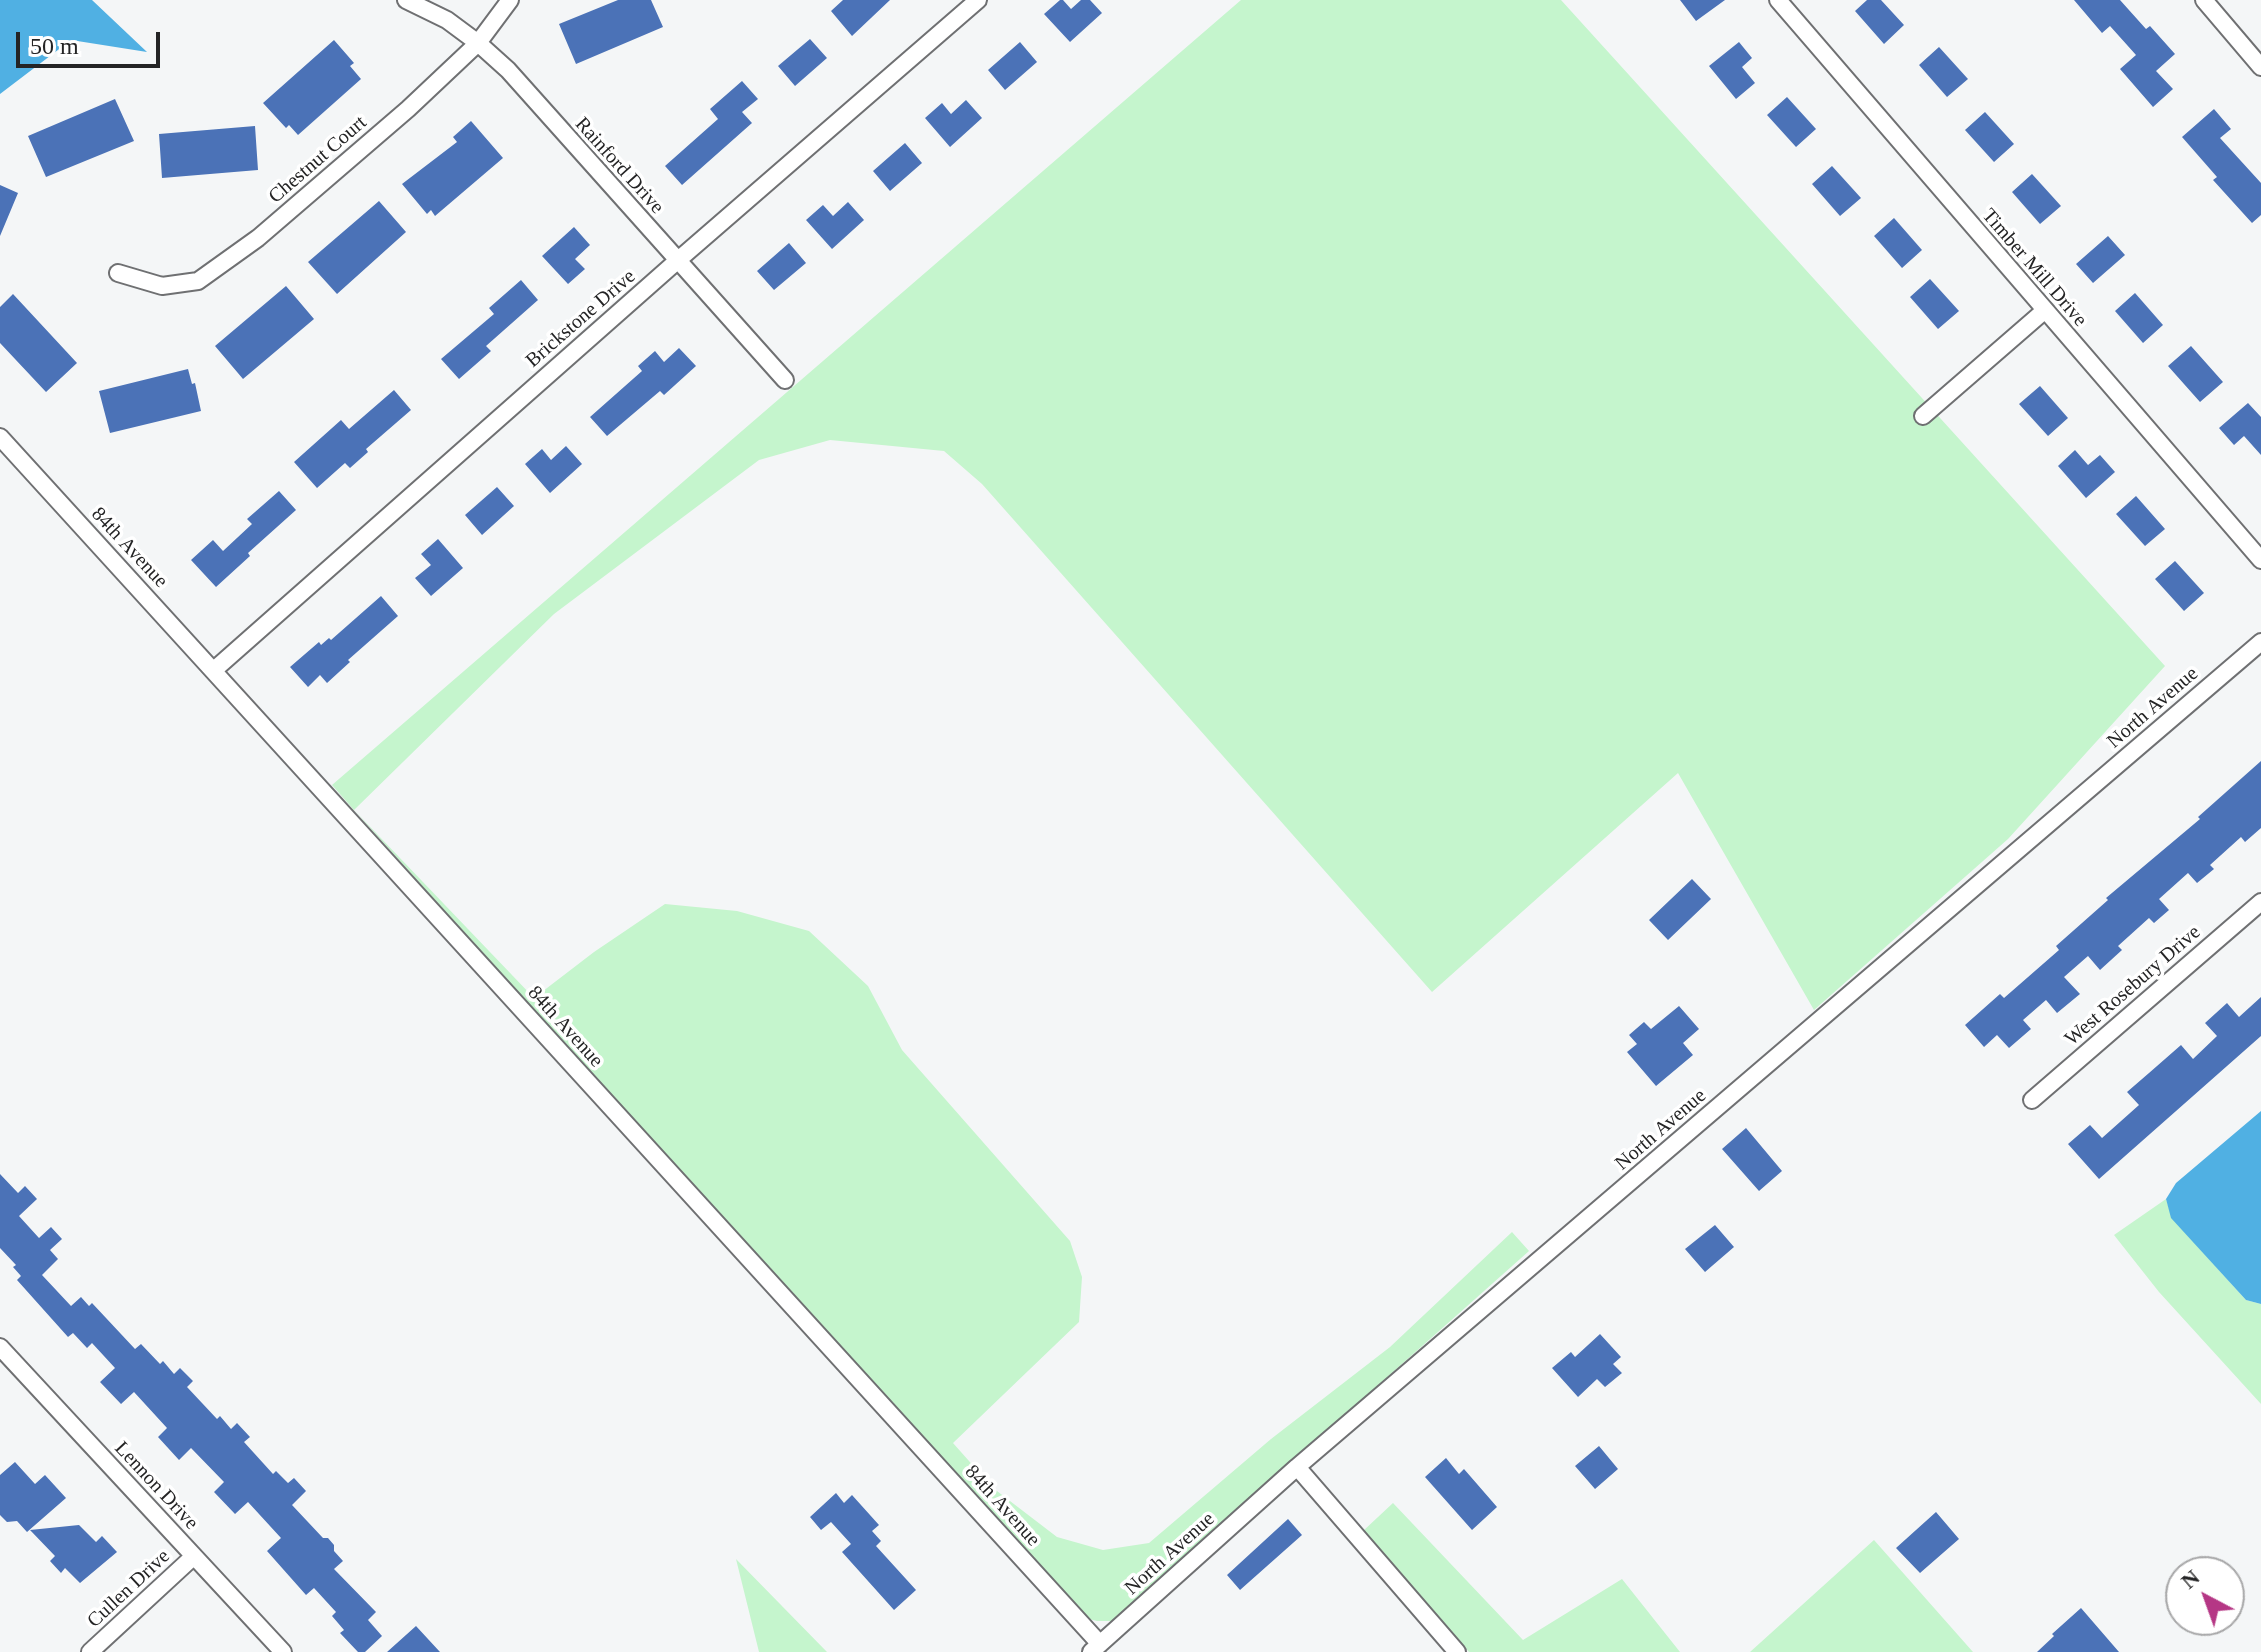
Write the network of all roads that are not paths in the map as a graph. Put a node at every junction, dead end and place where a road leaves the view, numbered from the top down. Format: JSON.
{"nodes":[{"id":1,"x":406,"y":0,"type":"edge"},
{"id":2,"x":510,"y":0,"type":"edge"},
{"id":3,"x":978,"y":0,"type":"edge"},
{"id":4,"x":1778,"y":0,"type":"edge"},
{"id":5,"x":2204,"y":0,"type":"edge"},
{"id":6,"x":478,"y":43,"type":"junction"},
{"id":7,"x":2261,"y":67,"type":"edge"},
{"id":8,"x":677,"y":261,"type":"junction"},
{"id":9,"x":118,"y":273,"type":"dead end"},
{"id":10,"x":2044,"y":311,"type":"junction"},
{"id":11,"x":785,"y":380,"type":"dead end"},
{"id":12,"x":1923,"y":416,"type":"dead end"},
{"id":13,"x":0,"y":437,"type":"edge"},
{"id":14,"x":2261,"y":560,"type":"edge"},
{"id":15,"x":2261,"y":642,"type":"edge"},
{"id":16,"x":214,"y":670,"type":"junction"},
{"id":17,"x":2261,"y":902,"type":"edge"},
{"id":18,"x":2032,"y":1100,"type":"dead end"},
{"id":19,"x":0,"y":1347,"type":"edge"},
{"id":20,"x":1297,"y":1467,"type":"junction"},
{"id":21,"x":194,"y":1556,"type":"junction"},
{"id":22,"x":1096,"y":1648,"type":"edge"},
{"id":23,"x":90,"y":1652,"type":"edge"},
{"id":24,"x":283,"y":1652,"type":"edge"},
{"id":25,"x":1457,"y":1652,"type":"edge"}],
"edges":[{"from":1,"to":6,"type":"street","name":"Rainford Drive"},
{"from":2,"to":6,"type":"street","name":"Chestnut Court"},
{"from":3,"to":8,"type":"street","name":"Brickstone Drive"},
{"from":4,"to":10,"type":"street","name":"Timber Mill Drive"},
{"from":5,"to":7,"type":"street"},
{"from":6,"to":8,"type":"street","name":"Rainford Drive"},
{"from":6,"to":9,"type":"street","name":"Chestnut Court"},
{"from":8,"to":11,"type":"street","name":"Rainford Drive"},
{"from":8,"to":16,"type":"street","name":"Brickstone Drive"},
{"from":10,"to":12,"type":"street"},
{"from":10,"to":14,"type":"street","name":"Timber Mill Drive"},
{"from":13,"to":16,"type":"street","name":"84th Avenue"},
{"from":15,"to":20,"type":"street","name":"North Avenue"},
{"from":16,"to":22,"type":"street","name":"84th Avenue"},
{"from":17,"to":18,"type":"street","name":"West Rosebury Drive"},
{"from":19,"to":21,"type":"street","name":"Lennon Drive"},
{"from":20,"to":22,"type":"street","name":"North Avenue"},
{"from":20,"to":25,"type":"street"},
{"from":21,"to":23,"type":"street","name":"Cullen Drive"},
{"from":21,"to":24,"type":"street","name":"Lennon Drive"}]}
